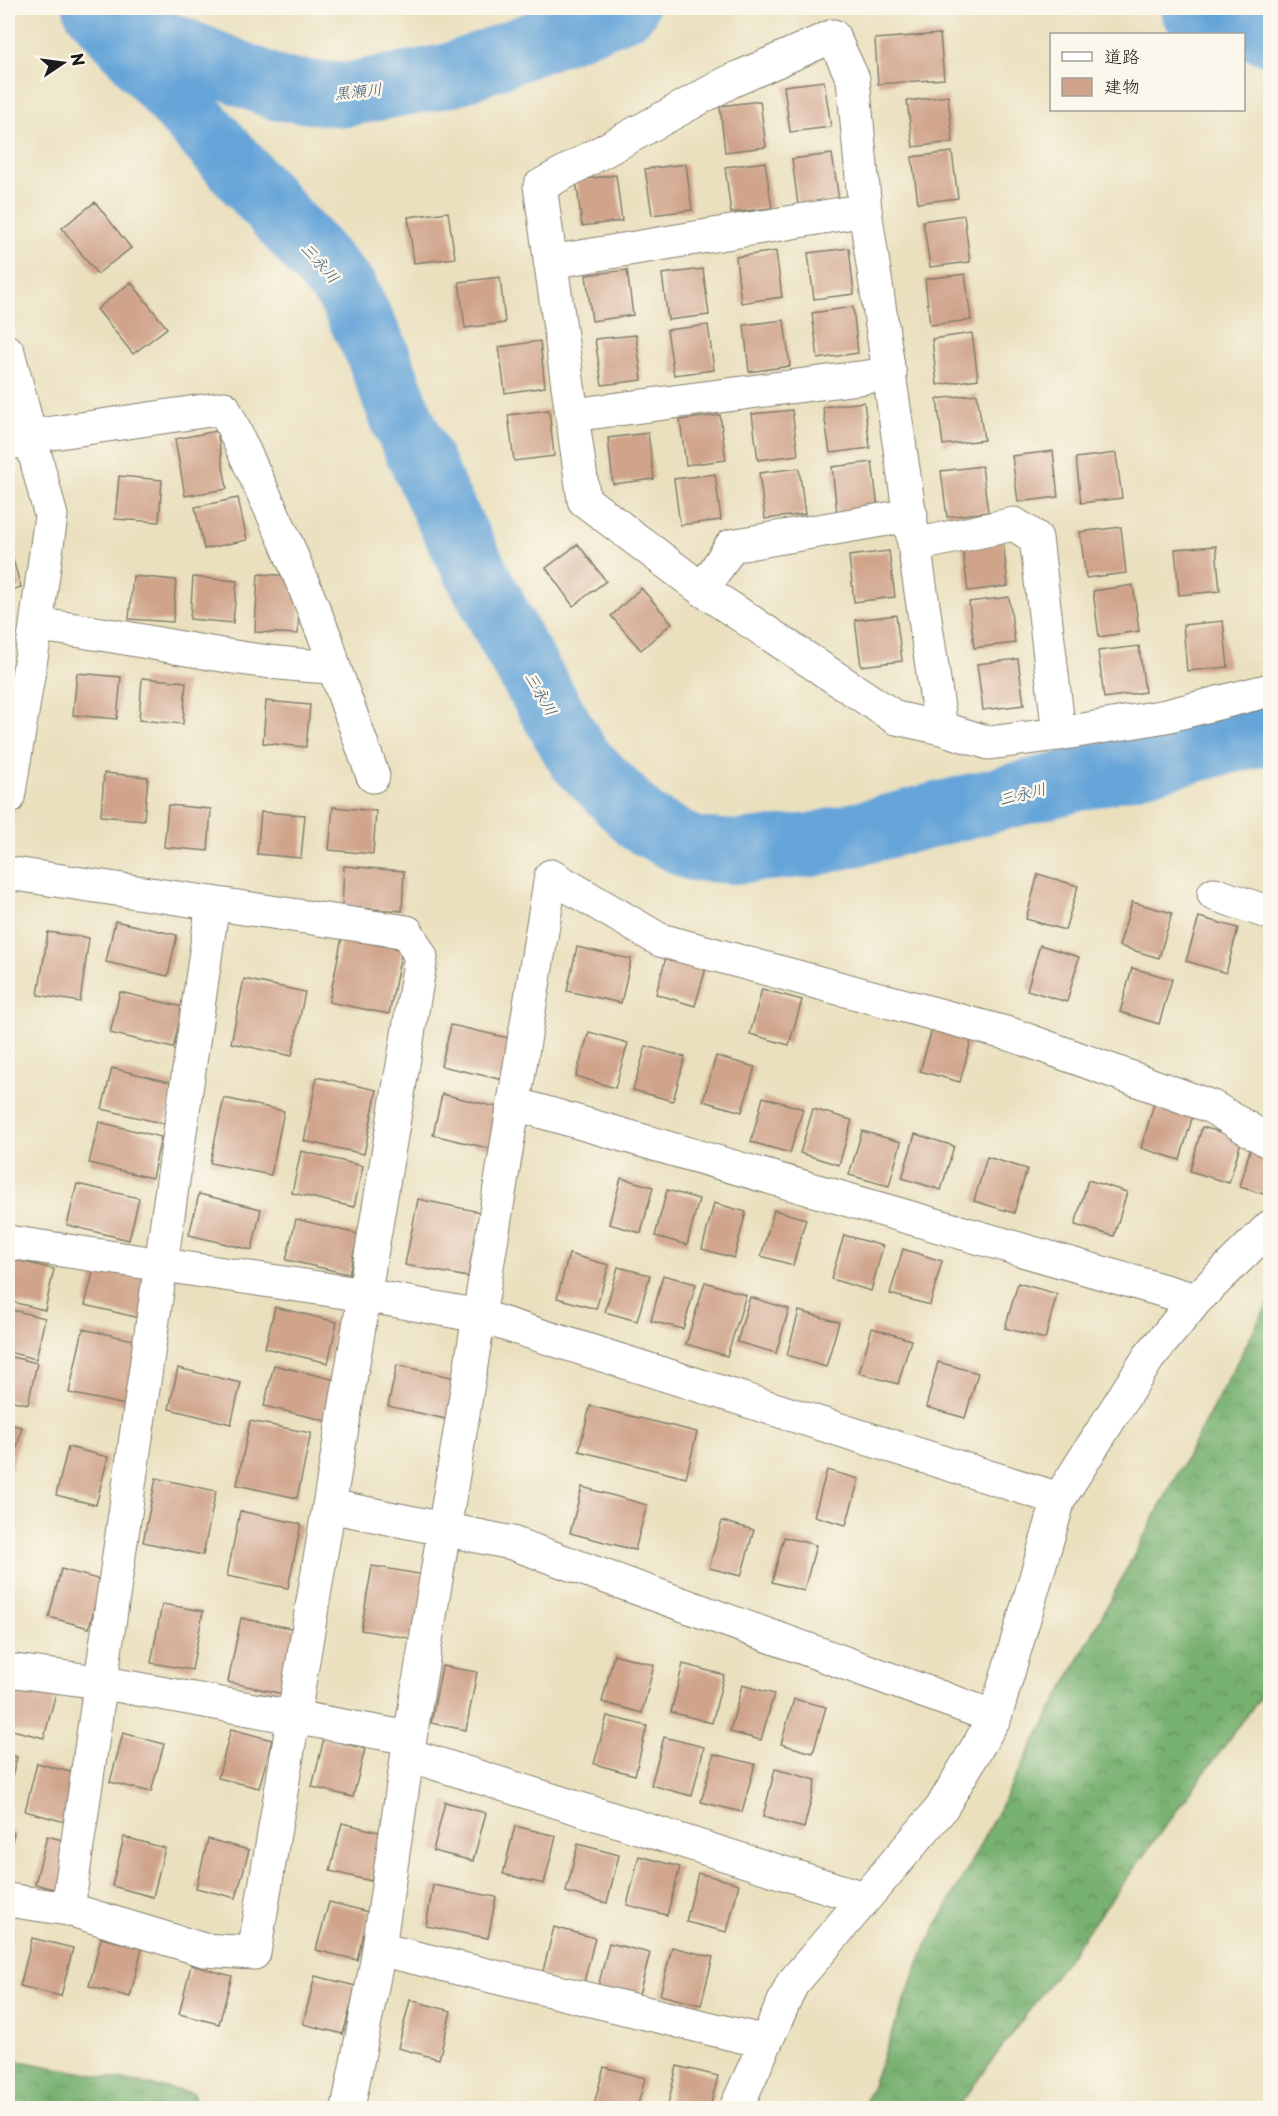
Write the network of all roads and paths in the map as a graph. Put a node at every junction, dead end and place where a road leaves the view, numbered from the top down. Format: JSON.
{"nodes":[{"id":1,"x":866,"y":210,"type":"junction"},
{"id":2,"x":550,"y":262,"type":"junction"},
{"id":3,"x":8,"y":352,"type":"edge"},
{"id":4,"x":890,"y":374,"type":"junction"},
{"id":5,"x":572,"y":415,"type":"junction"},
{"id":6,"x":20,"y":440,"type":"edge"},
{"id":7,"x":913,"y":530,"type":"junction"},
{"id":8,"x":703,"y":590,"type":"junction"},
{"id":9,"x":36,"y":624,"type":"junction"},
{"id":10,"x":334,"y":667,"type":"junction"},
{"id":11,"x":1270,"y":690,"type":"edge"},
{"id":12,"x":941,"y":728,"type":"junction"},
{"id":13,"x":1059,"y":734,"type":"junction"},
{"id":14,"x":373,"y":776,"type":"dead end"},
{"id":15,"x":8,"y":798,"type":"edge"},
{"id":16,"x":8,"y":873,"type":"edge"},
{"id":17,"x":1214,"y":894,"type":"dead end"},
{"id":18,"x":213,"y":903,"type":"junction"},
{"id":19,"x":1270,"y":913,"type":"edge"},
{"id":20,"x":515,"y":1104,"type":"junction"},
{"id":21,"x":1270,"y":1142,"type":"edge"},
{"id":22,"x":1270,"y":1227,"type":"edge"},
{"id":23,"x":8,"y":1242,"type":"edge"},
{"id":24,"x":159,"y":1264,"type":"junction"},
{"id":25,"x":365,"y":1295,"type":"junction"},
{"id":26,"x":1196,"y":1300,"type":"junction"},
{"id":27,"x":478,"y":1316,"type":"junction"},
{"id":28,"x":1059,"y":1499,"type":"junction"},
{"id":29,"x":330,"y":1506,"type":"junction"},
{"id":30,"x":444,"y":1528,"type":"junction"},
{"id":31,"x":8,"y":1670,"type":"edge"},
{"id":32,"x":99,"y":1682,"type":"junction"},
{"id":33,"x":295,"y":1717,"type":"junction"},
{"id":34,"x":995,"y":1717,"type":"junction"},
{"id":35,"x":409,"y":1746,"type":"junction"},
{"id":36,"x":863,"y":1898,"type":"junction"},
{"id":37,"x":8,"y":1900,"type":"edge"},
{"id":38,"x":68,"y":1909,"type":"junction"},
{"id":39,"x":379,"y":1949,"type":"junction"},
{"id":40,"x":766,"y":2042,"type":"junction"},
{"id":41,"x":348,"y":2109,"type":"edge"},
{"id":42,"x":736,"y":2109,"type":"edge"}],
"edges":[{"from":1,"to":2,"type":"street"},
{"from":1,"to":2,"type":"street"},
{"from":1,"to":4,"type":"street"},
{"from":2,"to":5,"type":"street"},
{"from":3,"to":6,"type":"street"},
{"from":4,"to":5,"type":"street"},
{"from":4,"to":7,"type":"street"},
{"from":5,"to":8,"type":"street"},
{"from":6,"to":9,"type":"street"},
{"from":6,"to":10,"type":"street"},
{"from":7,"to":8,"type":"street"},
{"from":7,"to":12,"type":"street"},
{"from":7,"to":13,"type":"street"},
{"from":8,"to":12,"type":"street"},
{"from":9,"to":10,"type":"street"},
{"from":9,"to":15,"type":"street"},
{"from":10,"to":14,"type":"street"},
{"from":11,"to":13,"type":"street"},
{"from":12,"to":13,"type":"street"},
{"from":16,"to":18,"type":"street"},
{"from":17,"to":19,"type":"street"},
{"from":18,"to":24,"type":"street"},
{"from":18,"to":25,"type":"street"},
{"from":20,"to":21,"type":"street"},
{"from":20,"to":26,"type":"street"},
{"from":20,"to":27,"type":"street"},
{"from":22,"to":26,"type":"street"},
{"from":23,"to":24,"type":"street"},
{"from":24,"to":25,"type":"street"},
{"from":24,"to":32,"type":"street"},
{"from":25,"to":27,"type":"street"},
{"from":25,"to":29,"type":"street"},
{"from":26,"to":28,"type":"street"},
{"from":27,"to":28,"type":"street"},
{"from":27,"to":30,"type":"street"},
{"from":28,"to":34,"type":"street"},
{"from":29,"to":30,"type":"street"},
{"from":29,"to":33,"type":"street"},
{"from":30,"to":34,"type":"street"},
{"from":30,"to":35,"type":"street"},
{"from":31,"to":32,"type":"street"},
{"from":32,"to":33,"type":"street"},
{"from":32,"to":38,"type":"street"},
{"from":33,"to":35,"type":"street"},
{"from":33,"to":38,"type":"street"},
{"from":34,"to":36,"type":"street"},
{"from":35,"to":36,"type":"street"},
{"from":35,"to":39,"type":"street"},
{"from":36,"to":40,"type":"street"},
{"from":37,"to":38,"type":"street"},
{"from":39,"to":40,"type":"street"},
{"from":39,"to":41,"type":"street"},
{"from":40,"to":42,"type":"street"}]}
